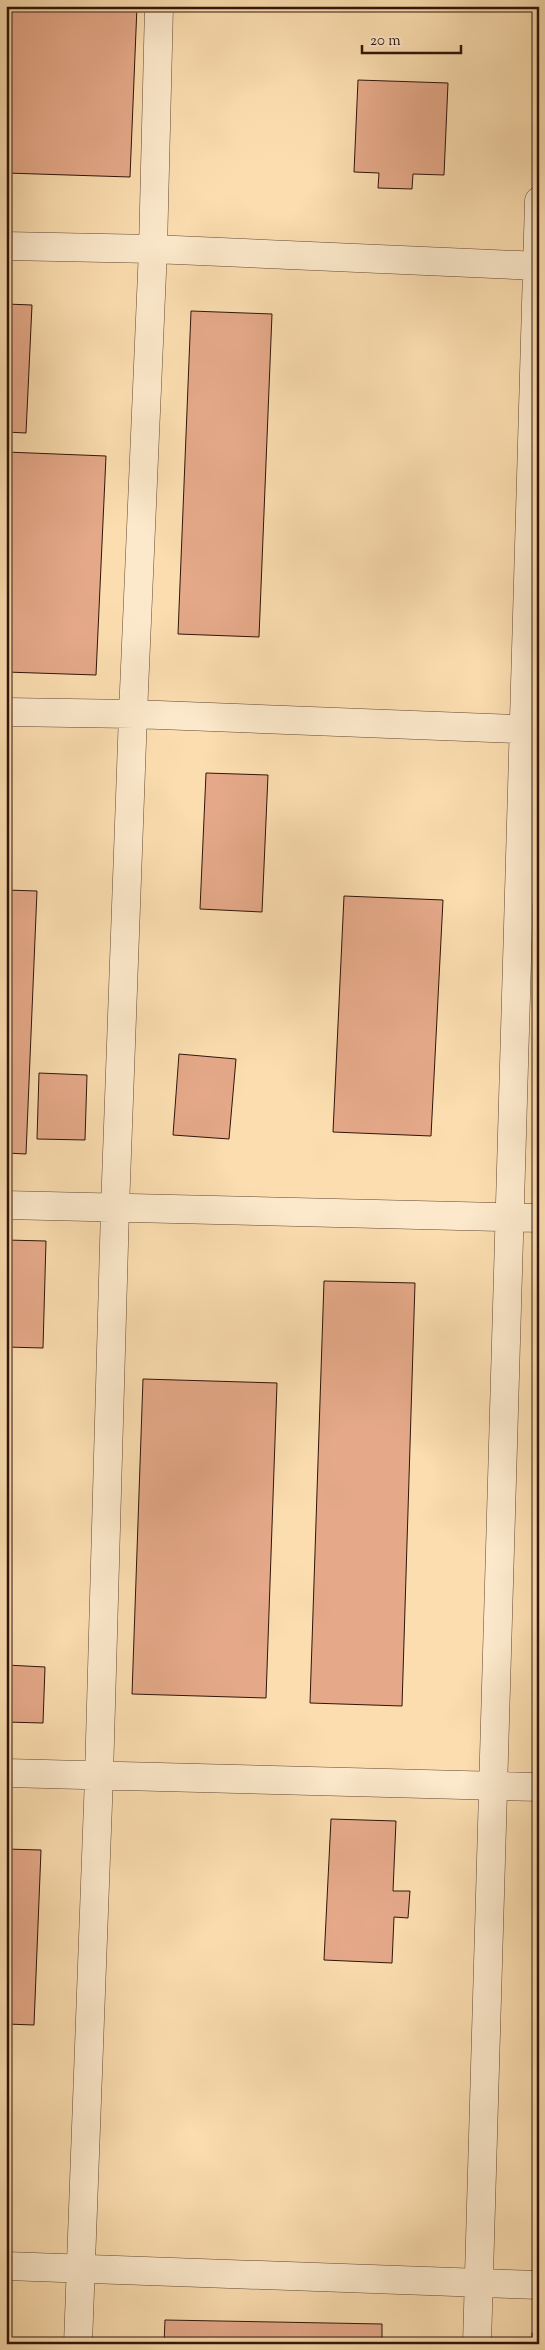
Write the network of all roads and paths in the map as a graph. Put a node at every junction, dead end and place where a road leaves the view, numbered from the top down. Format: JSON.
{"nodes":[{"id":1,"x":159,"y":6,"type":"edge"},
{"id":2,"x":539,"y":202,"type":"edge"},
{"id":3,"x":6,"y":246,"type":"edge"},
{"id":4,"x":153,"y":249,"type":"junction"},
{"id":5,"x":538,"y":266,"type":"edge"},
{"id":6,"x":6,"y":712,"type":"edge"},
{"id":7,"x":133,"y":714,"type":"junction"},
{"id":8,"x":531,"y":730,"type":"edge"},
{"id":9,"x":6,"y":1205,"type":"edge"},
{"id":10,"x":116,"y":1209,"type":"junction"},
{"id":11,"x":508,"y":1217,"type":"junction"},
{"id":12,"x":539,"y":1218,"type":"edge"},
{"id":13,"x":6,"y":1774,"type":"edge"},
{"id":14,"x":99,"y":1776,"type":"junction"},
{"id":15,"x":493,"y":1786,"type":"junction"},
{"id":16,"x":539,"y":1787,"type":"edge"},
{"id":17,"x":6,"y":2266,"type":"edge"},
{"id":18,"x":80,"y":2268,"type":"junction"},
{"id":19,"x":480,"y":2284,"type":"junction"},
{"id":20,"x":539,"y":2285,"type":"edge"},
{"id":21,"x":78,"y":2344,"type":"edge"},
{"id":22,"x":477,"y":2344,"type":"edge"}],
"edges":[{"from":1,"to":4,"type":"lane"},
{"from":2,"to":5,"type":"lane"},
{"from":3,"to":4,"type":"lane"},
{"from":4,"to":5,"type":"lane"},
{"from":4,"to":7,"type":"lane"},
{"from":5,"to":8,"type":"lane"},
{"from":6,"to":7,"type":"lane"},
{"from":7,"to":8,"type":"lane"},
{"from":7,"to":10,"type":"lane"},
{"from":8,"to":11,"type":"lane"},
{"from":9,"to":10,"type":"lane"},
{"from":10,"to":11,"type":"lane"},
{"from":10,"to":14,"type":"lane"},
{"from":11,"to":12,"type":"lane"},
{"from":11,"to":15,"type":"lane"},
{"from":13,"to":14,"type":"lane"},
{"from":14,"to":15,"type":"lane"},
{"from":14,"to":18,"type":"lane"},
{"from":15,"to":16,"type":"lane"},
{"from":15,"to":19,"type":"lane"},
{"from":17,"to":18,"type":"lane"},
{"from":18,"to":19,"type":"lane"},
{"from":18,"to":21,"type":"lane"},
{"from":19,"to":20,"type":"lane"},
{"from":19,"to":22,"type":"lane"}]}
